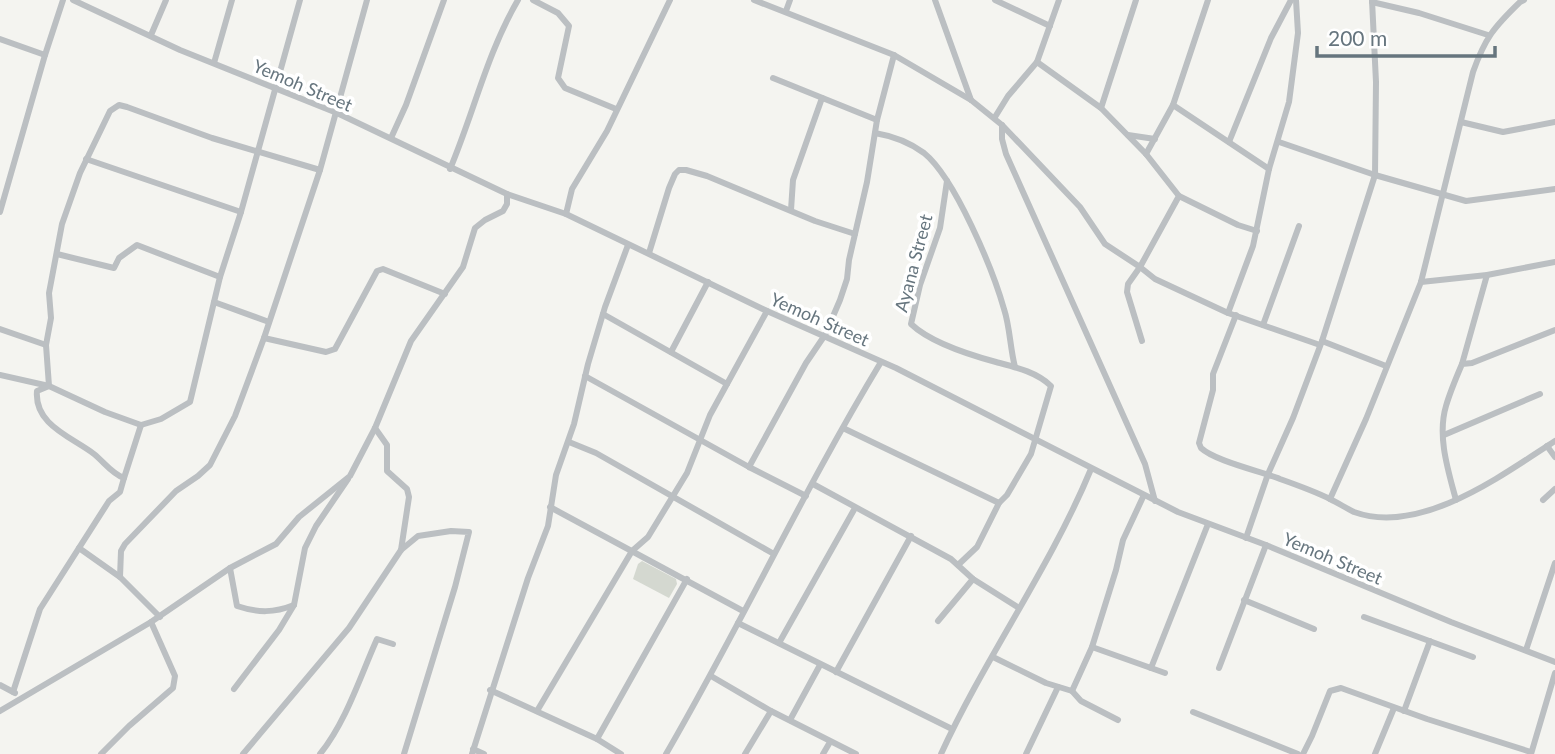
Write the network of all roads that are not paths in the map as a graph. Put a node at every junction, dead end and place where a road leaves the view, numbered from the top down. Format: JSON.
{"nodes":[{"id":1,"x":63,"y":0,"type":"edge"},
{"id":2,"x":73,"y":0,"type":"edge"},
{"id":3,"x":95,"y":0,"type":"edge"},
{"id":4,"x":166,"y":0,"type":"edge"},
{"id":5,"x":232,"y":0,"type":"edge"},
{"id":6,"x":300,"y":0,"type":"edge"},
{"id":7,"x":367,"y":0,"type":"edge"},
{"id":8,"x":444,"y":0,"type":"edge"},
{"id":9,"x":518,"y":0,"type":"edge"},
{"id":10,"x":533,"y":0,"type":"edge"},
{"id":11,"x":670,"y":0,"type":"edge"},
{"id":12,"x":754,"y":0,"type":"edge"},
{"id":13,"x":790,"y":0,"type":"edge"},
{"id":14,"x":935,"y":0,"type":"edge"},
{"id":15,"x":995,"y":0,"type":"edge"},
{"id":16,"x":1059,"y":0,"type":"edge"},
{"id":17,"x":1136,"y":0,"type":"edge"},
{"id":18,"x":1208,"y":0,"type":"edge"},
{"id":19,"x":1293,"y":0,"type":"edge"},
{"id":20,"x":1372,"y":1,"type":"edge"},
{"id":21,"x":1521,"y":1,"type":"edge"},
{"id":22,"x":92,"y":8,"type":"junction"},
{"id":23,"x":786,"y":11,"type":"junction"},
{"id":24,"x":1050,"y":26,"type":"junction"},
{"id":25,"x":151,"y":36,"type":"junction"},
{"id":26,"x":1488,"y":36,"type":"junction"},
{"id":27,"x":0,"y":39,"type":"edge"},
{"id":28,"x":45,"y":55,"type":"junction"},
{"id":29,"x":894,"y":55,"type":"junction"},
{"id":30,"x":1037,"y":62,"type":"junction"},
{"id":31,"x":214,"y":64,"type":"junction"},
{"id":32,"x":773,"y":78,"type":"dead end"},
{"id":33,"x":275,"y":87,"type":"junction"},
{"id":34,"x":822,"y":98,"type":"junction"},
{"id":35,"x":971,"y":100,"type":"junction"},
{"id":36,"x":1173,"y":104,"type":"junction"},
{"id":37,"x":1101,"y":108,"type":"junction"},
{"id":38,"x":616,"y":109,"type":"junction"},
{"id":39,"x":337,"y":113,"type":"junction"},
{"id":40,"x":995,"y":117,"type":"junction"},
{"id":41,"x":877,"y":121,"type":"junction"},
{"id":42,"x":1461,"y":122,"type":"junction"},
{"id":43,"x":1555,"y":122,"type":"edge"},
{"id":44,"x":1002,"y":125,"type":"junction"},
{"id":45,"x":875,"y":132,"type":"junction"},
{"id":46,"x":1126,"y":134,"type":"junction"},
{"id":47,"x":391,"y":138,"type":"junction"},
{"id":48,"x":1155,"y":139,"type":"junction"},
{"id":49,"x":1229,"y":142,"type":"junction"},
{"id":50,"x":1279,"y":142,"type":"junction"},
{"id":51,"x":258,"y":152,"type":"junction"},
{"id":52,"x":1146,"y":154,"type":"junction"},
{"id":53,"x":86,"y":159,"type":"junction"},
{"id":54,"x":450,"y":169,"type":"junction"},
{"id":55,"x":1269,"y":169,"type":"junction"},
{"id":56,"x":320,"y":170,"type":"junction"},
{"id":57,"x":1375,"y":175,"type":"junction"},
{"id":58,"x":947,"y":181,"type":"junction"},
{"id":59,"x":1555,"y":189,"type":"edge"},
{"id":60,"x":2,"y":191,"type":"edge"},
{"id":61,"x":507,"y":194,"type":"junction"},
{"id":62,"x":1444,"y":195,"type":"junction"},
{"id":63,"x":1179,"y":196,"type":"junction"},
{"id":64,"x":791,"y":210,"type":"junction"},
{"id":65,"x":0,"y":212,"type":"edge"},
{"id":66,"x":241,"y":212,"type":"junction"},
{"id":67,"x":566,"y":214,"type":"junction"},
{"id":68,"x":1298,"y":226,"type":"dead end"},
{"id":69,"x":1257,"y":231,"type":"junction"},
{"id":70,"x":855,"y":234,"type":"junction"},
{"id":71,"x":628,"y":244,"type":"junction"},
{"id":72,"x":649,"y":253,"type":"junction"},
{"id":73,"x":57,"y":254,"type":"junction"},
{"id":74,"x":1555,"y":262,"type":"edge"},
{"id":75,"x":1140,"y":267,"type":"junction"},
{"id":76,"x":1487,"y":275,"type":"junction"},
{"id":77,"x":220,"y":277,"type":"junction"},
{"id":78,"x":708,"y":282,"type":"junction"},
{"id":79,"x":1420,"y":282,"type":"junction"},
{"id":80,"x":444,"y":294,"type":"junction"},
{"id":81,"x":214,"y":302,"type":"junction"},
{"id":82,"x":767,"y":310,"type":"junction"},
{"id":83,"x":1228,"y":313,"type":"junction"},
{"id":84,"x":603,"y":314,"type":"junction"},
{"id":85,"x":1236,"y":315,"type":"junction"},
{"id":86,"x":269,"y":322,"type":"junction"},
{"id":87,"x":1263,"y":325,"type":"junction"},
{"id":88,"x":0,"y":329,"type":"edge"},
{"id":89,"x":1555,"y":330,"type":"edge"},
{"id":90,"x":825,"y":335,"type":"junction"},
{"id":91,"x":264,"y":338,"type":"junction"},
{"id":92,"x":1142,"y":341,"type":"dead end"},
{"id":93,"x":1321,"y":343,"type":"junction"},
{"id":94,"x":46,"y":345,"type":"junction"},
{"id":95,"x":671,"y":352,"type":"junction"},
{"id":96,"x":881,"y":362,"type":"junction"},
{"id":97,"x":1462,"y":364,"type":"junction"},
{"id":98,"x":1385,"y":366,"type":"junction"},
{"id":99,"x":1015,"y":367,"type":"junction"},
{"id":100,"x":0,"y":375,"type":"edge"},
{"id":101,"x":586,"y":376,"type":"junction"},
{"id":102,"x":727,"y":384,"type":"junction"},
{"id":103,"x":49,"y":386,"type":"junction"},
{"id":104,"x":1540,"y":394,"type":"dead end"},
{"id":105,"x":141,"y":425,"type":"junction"},
{"id":106,"x":375,"y":428,"type":"junction"},
{"id":107,"x":843,"y":428,"type":"junction"},
{"id":108,"x":1444,"y":435,"type":"junction"},
{"id":109,"x":701,"y":439,"type":"junction"},
{"id":110,"x":1037,"y":439,"type":"junction"},
{"id":111,"x":1555,"y":441,"type":"edge"},
{"id":112,"x":569,"y":442,"type":"junction"},
{"id":113,"x":1547,"y":446,"type":"junction"},
{"id":114,"x":1555,"y":457,"type":"edge"},
{"id":115,"x":749,"y":467,"type":"junction"},
{"id":116,"x":1091,"y":469,"type":"junction"},
{"id":117,"x":1268,"y":474,"type":"junction"},
{"id":118,"x":350,"y":476,"type":"junction"},
{"id":119,"x":124,"y":478,"type":"junction"},
{"id":120,"x":813,"y":484,"type":"junction"},
{"id":121,"x":1555,"y":489,"type":"edge"},
{"id":122,"x":806,"y":496,"type":"junction"},
{"id":123,"x":1143,"y":496,"type":"junction"},
{"id":124,"x":673,"y":497,"type":"junction"},
{"id":125,"x":1331,"y":499,"type":"junction"},
{"id":126,"x":1456,"y":500,"type":"junction"},
{"id":127,"x":1544,"y":500,"type":"dead end"},
{"id":128,"x":1155,"y":501,"type":"junction"},
{"id":129,"x":999,"y":503,"type":"junction"},
{"id":130,"x":550,"y":507,"type":"junction"},
{"id":131,"x":855,"y":508,"type":"junction"},
{"id":132,"x":1208,"y":524,"type":"junction"},
{"id":133,"x":911,"y":536,"type":"junction"},
{"id":134,"x":1246,"y":538,"type":"junction"},
{"id":135,"x":1266,"y":545,"type":"junction"},
{"id":136,"x":79,"y":548,"type":"junction"},
{"id":137,"x":401,"y":550,"type":"junction"},
{"id":138,"x":632,"y":551,"type":"junction"},
{"id":139,"x":774,"y":554,"type":"junction"},
{"id":140,"x":1555,"y":563,"type":"edge"},
{"id":141,"x":958,"y":565,"type":"junction"},
{"id":142,"x":230,"y":568,"type":"junction"},
{"id":143,"x":120,"y":577,"type":"junction"},
{"id":144,"x":687,"y":579,"type":"junction"},
{"id":145,"x":973,"y":579,"type":"junction"},
{"id":146,"x":1244,"y":600,"type":"junction"},
{"id":147,"x":294,"y":604,"type":"junction"},
{"id":148,"x":1019,"y":608,"type":"junction"},
{"id":149,"x":743,"y":611,"type":"junction"},
{"id":150,"x":160,"y":617,"type":"junction"},
{"id":151,"x":1364,"y":617,"type":"dead end"},
{"id":152,"x":938,"y":621,"type":"dead end"},
{"id":153,"x":151,"y":622,"type":"junction"},
{"id":154,"x":738,"y":623,"type":"junction"},
{"id":155,"x":1314,"y":629,"type":"dead end"},
{"id":156,"x":1430,"y":641,"type":"junction"},
{"id":157,"x":393,"y":643,"type":"dead end"},
{"id":158,"x":779,"y":643,"type":"junction"},
{"id":159,"x":1092,"y":647,"type":"junction"},
{"id":160,"x":1527,"y":650,"type":"junction"},
{"id":161,"x":993,"y":657,"type":"junction"},
{"id":162,"x":1473,"y":657,"type":"dead end"},
{"id":163,"x":1555,"y":662,"type":"edge"},
{"id":164,"x":820,"y":664,"type":"junction"},
{"id":165,"x":1152,"y":668,"type":"junction"},
{"id":166,"x":1219,"y":668,"type":"dead end"},
{"id":167,"x":836,"y":672,"type":"junction"},
{"id":168,"x":1165,"y":673,"type":"dead end"},
{"id":169,"x":1555,"y":673,"type":"edge"},
{"id":170,"x":711,"y":676,"type":"junction"},
{"id":171,"x":0,"y":685,"type":"edge"},
{"id":172,"x":1058,"y":687,"type":"junction"},
{"id":173,"x":233,"y":689,"type":"dead end"},
{"id":174,"x":490,"y":690,"type":"junction"},
{"id":175,"x":1072,"y":691,"type":"junction"},
{"id":176,"x":13,"y":692,"type":"junction"},
{"id":177,"x":23,"y":697,"type":"junction"},
{"id":178,"x":1394,"y":708,"type":"junction"},
{"id":179,"x":771,"y":710,"type":"junction"},
{"id":180,"x":0,"y":711,"type":"edge"},
{"id":181,"x":537,"y":711,"type":"junction"},
{"id":182,"x":1193,"y":712,"type":"dead end"},
{"id":183,"x":1405,"y":712,"type":"junction"},
{"id":184,"x":790,"y":720,"type":"junction"},
{"id":185,"x":1118,"y":720,"type":"dead end"},
{"id":186,"x":952,"y":729,"type":"junction"},
{"id":187,"x":597,"y":739,"type":"junction"},
{"id":188,"x":830,"y":742,"type":"junction"},
{"id":189,"x":472,"y":751,"type":"edge"},
{"id":190,"x":1531,"y":753,"type":"edge"},
{"id":191,"x":101,"y":754,"type":"edge"},
{"id":192,"x":243,"y":754,"type":"edge"},
{"id":193,"x":320,"y":754,"type":"edge"},
{"id":194,"x":404,"y":754,"type":"edge"},
{"id":195,"x":484,"y":754,"type":"edge"},
{"id":196,"x":621,"y":754,"type":"edge"},
{"id":197,"x":666,"y":754,"type":"edge"},
{"id":198,"x":745,"y":754,"type":"edge"},
{"id":199,"x":823,"y":754,"type":"edge"},
{"id":200,"x":856,"y":754,"type":"edge"},
{"id":201,"x":941,"y":754,"type":"edge"},
{"id":202,"x":1026,"y":754,"type":"edge"},
{"id":203,"x":1300,"y":754,"type":"edge"},
{"id":204,"x":1375,"y":754,"type":"edge"}],
"edges":[{"from":1,"to":28,"type":"street"},
{"from":2,"to":22,"type":"street","name":"Yemoh Street"},
{"from":3,"to":22,"type":"street"},
{"from":4,"to":25,"type":"street"},
{"from":5,"to":31,"type":"street"},
{"from":6,"to":33,"type":"street"},
{"from":7,"to":39,"type":"street"},
{"from":8,"to":47,"type":"street"},
{"from":9,"to":54,"type":"street"},
{"from":10,"to":38,"type":"street"},
{"from":11,"to":38,"type":"street"},
{"from":12,"to":23,"type":"street"},
{"from":13,"to":23,"type":"street"},
{"from":14,"to":35,"type":"street"},
{"from":15,"to":24,"type":"street"},
{"from":16,"to":24,"type":"street"},
{"from":17,"to":37,"type":"street"},
{"from":18,"to":36,"type":"street"},
{"from":19,"to":49,"type":"street"},
{"from":19,"to":50,"type":"street"},
{"from":20,"to":26,"type":"street"},
{"from":20,"to":57,"type":"street"},
{"from":21,"to":26,"type":"street"},
{"from":22,"to":25,"type":"street","name":"Yemoh Street"},
{"from":23,"to":29,"type":"street"},
{"from":24,"to":30,"type":"street"},
{"from":25,"to":31,"type":"street","name":"Yemoh Street"},
{"from":26,"to":42,"type":"street"},
{"from":27,"to":28,"type":"street"},
{"from":28,"to":60,"type":"street"},
{"from":29,"to":35,"type":"street"},
{"from":29,"to":41,"type":"street"},
{"from":30,"to":37,"type":"street"},
{"from":30,"to":40,"type":"street"},
{"from":31,"to":33,"type":"street","name":"Yemoh Street"},
{"from":32,"to":34,"type":"street"},
{"from":33,"to":39,"type":"street","name":"Yemoh Street"},
{"from":33,"to":51,"type":"street"},
{"from":34,"to":41,"type":"street"},
{"from":34,"to":64,"type":"street"},
{"from":35,"to":40,"type":"street"},
{"from":36,"to":48,"type":"street"},
{"from":36,"to":49,"type":"street"},
{"from":37,"to":46,"type":"street"},
{"from":38,"to":67,"type":"street"},
{"from":39,"to":47,"type":"street","name":"Yemoh Street"},
{"from":39,"to":56,"type":"street"},
{"from":40,"to":44,"type":"street"},
{"from":41,"to":45,"type":"street"},
{"from":42,"to":43,"type":"street"},
{"from":42,"to":62,"type":"street"},
{"from":44,"to":75,"type":"street"},
{"from":44,"to":128,"type":"street"},
{"from":45,"to":58,"type":"street"},
{"from":45,"to":70,"type":"street"},
{"from":46,"to":48,"type":"street"},
{"from":46,"to":52,"type":"street"},
{"from":47,"to":54,"type":"street","name":"Yemoh Street"},
{"from":48,"to":52,"type":"street"},
{"from":49,"to":55,"type":"street"},
{"from":50,"to":55,"type":"street"},
{"from":50,"to":57,"type":"street"},
{"from":51,"to":53,"type":"street"},
{"from":51,"to":56,"type":"street"},
{"from":51,"to":66,"type":"street"},
{"from":52,"to":63,"type":"street"},
{"from":53,"to":66,"type":"street"},
{"from":53,"to":73,"type":"street"},
{"from":54,"to":61,"type":"street","name":"Yemoh Street"},
{"from":55,"to":69,"type":"street"},
{"from":56,"to":86,"type":"street"},
{"from":57,"to":62,"type":"street"},
{"from":57,"to":93,"type":"street"},
{"from":58,"to":99,"type":"street"},
{"from":58,"to":99,"type":"street","name":"Ayana Street"},
{"from":59,"to":62,"type":"street"},
{"from":60,"to":65,"type":"street"},
{"from":61,"to":67,"type":"street","name":"Yemoh Street"},
{"from":61,"to":80,"type":"street"},
{"from":62,"to":79,"type":"street"},
{"from":63,"to":69,"type":"street"},
{"from":63,"to":75,"type":"street"},
{"from":64,"to":70,"type":"street"},
{"from":64,"to":72,"type":"street"},
{"from":66,"to":77,"type":"street"},
{"from":67,"to":71,"type":"street","name":"Yemoh Street"},
{"from":68,"to":87,"type":"street"},
{"from":69,"to":83,"type":"street"},
{"from":70,"to":90,"type":"street"},
{"from":71,"to":72,"type":"street","name":"Yemoh Street"},
{"from":71,"to":84,"type":"street"},
{"from":72,"to":78,"type":"street","name":"Yemoh Street"},
{"from":73,"to":77,"type":"street"},
{"from":73,"to":94,"type":"street"},
{"from":74,"to":76,"type":"street"},
{"from":75,"to":83,"type":"street"},
{"from":75,"to":92,"type":"street"},
{"from":76,"to":79,"type":"street"},
{"from":76,"to":97,"type":"street"},
{"from":77,"to":81,"type":"street"},
{"from":78,"to":82,"type":"street","name":"Yemoh Street"},
{"from":78,"to":95,"type":"street"},
{"from":79,"to":98,"type":"street"},
{"from":80,"to":91,"type":"street"},
{"from":80,"to":106,"type":"street"},
{"from":81,"to":86,"type":"street"},
{"from":81,"to":105,"type":"street"},
{"from":82,"to":90,"type":"street","name":"Yemoh Street"},
{"from":82,"to":102,"type":"street"},
{"from":83,"to":85,"type":"street"},
{"from":84,"to":95,"type":"street"},
{"from":84,"to":101,"type":"street"},
{"from":85,"to":87,"type":"street"},
{"from":85,"to":117,"type":"street"},
{"from":86,"to":91,"type":"street"},
{"from":87,"to":93,"type":"street"},
{"from":88,"to":94,"type":"street"},
{"from":89,"to":97,"type":"street"},
{"from":90,"to":96,"type":"street","name":"Yemoh Street"},
{"from":90,"to":115,"type":"street"},
{"from":91,"to":143,"type":"street"},
{"from":93,"to":98,"type":"street"},
{"from":93,"to":117,"type":"street"},
{"from":94,"to":103,"type":"street"},
{"from":95,"to":102,"type":"street"},
{"from":96,"to":107,"type":"street"},
{"from":96,"to":110,"type":"street","name":"Yemoh Street"},
{"from":97,"to":108,"type":"street"},
{"from":98,"to":125,"type":"street"},
{"from":99,"to":110,"type":"street"},
{"from":100,"to":103,"type":"street"},
{"from":101,"to":109,"type":"street"},
{"from":101,"to":112,"type":"street"},
{"from":102,"to":109,"type":"street"},
{"from":103,"to":105,"type":"street"},
{"from":103,"to":119,"type":"street"},
{"from":104,"to":108,"type":"street"},
{"from":105,"to":119,"type":"street"},
{"from":106,"to":118,"type":"street"},
{"from":106,"to":137,"type":"street"},
{"from":107,"to":120,"type":"street"},
{"from":107,"to":129,"type":"street"},
{"from":108,"to":126,"type":"street"},
{"from":109,"to":115,"type":"street"},
{"from":109,"to":124,"type":"street"},
{"from":110,"to":116,"type":"street","name":"Yemoh Street"},
{"from":110,"to":129,"type":"street"},
{"from":111,"to":113,"type":"street"},
{"from":112,"to":124,"type":"street"},
{"from":112,"to":130,"type":"street"},
{"from":113,"to":114,"type":"street"},
{"from":113,"to":126,"type":"street"},
{"from":115,"to":122,"type":"street"},
{"from":116,"to":123,"type":"street","name":"Yemoh Street"},
{"from":116,"to":148,"type":"street"},
{"from":117,"to":125,"type":"street"},
{"from":117,"to":134,"type":"street"},
{"from":118,"to":142,"type":"street"},
{"from":118,"to":147,"type":"street"},
{"from":119,"to":136,"type":"street"},
{"from":120,"to":122,"type":"street"},
{"from":120,"to":131,"type":"street"},
{"from":121,"to":127,"type":"street"},
{"from":122,"to":139,"type":"street"},
{"from":123,"to":128,"type":"street","name":"Yemoh Street"},
{"from":123,"to":159,"type":"street"},
{"from":124,"to":138,"type":"street"},
{"from":124,"to":139,"type":"street"},
{"from":125,"to":126,"type":"street"},
{"from":128,"to":132,"type":"street","name":"Yemoh Street"},
{"from":129,"to":141,"type":"street"},
{"from":130,"to":138,"type":"street"},
{"from":130,"to":174,"type":"street"},
{"from":131,"to":133,"type":"street"},
{"from":131,"to":158,"type":"street"},
{"from":132,"to":134,"type":"street","name":"Yemoh Street"},
{"from":132,"to":165,"type":"street"},
{"from":133,"to":141,"type":"street"},
{"from":133,"to":167,"type":"street"},
{"from":134,"to":135,"type":"street","name":"Yemoh Street"},
{"from":135,"to":146,"type":"street"},
{"from":135,"to":160,"type":"street","name":"Yemoh Street"},
{"from":136,"to":143,"type":"street"},
{"from":136,"to":176,"type":"street"},
{"from":137,"to":192,"type":"street"},
{"from":137,"to":194,"type":"street"},
{"from":138,"to":144,"type":"street"},
{"from":138,"to":181,"type":"street"},
{"from":139,"to":149,"type":"street"},
{"from":140,"to":160,"type":"street"},
{"from":141,"to":145,"type":"street"},
{"from":142,"to":147,"type":"street"},
{"from":142,"to":150,"type":"street"},
{"from":143,"to":150,"type":"street"},
{"from":144,"to":149,"type":"street"},
{"from":144,"to":187,"type":"street"},
{"from":145,"to":148,"type":"street"},
{"from":145,"to":152,"type":"street"},
{"from":146,"to":155,"type":"street"},
{"from":146,"to":166,"type":"street"},
{"from":147,"to":173,"type":"street"},
{"from":148,"to":161,"type":"street"},
{"from":149,"to":154,"type":"street"},
{"from":150,"to":153,"type":"street"},
{"from":151,"to":156,"type":"street"},
{"from":153,"to":177,"type":"street"},
{"from":153,"to":191,"type":"street"},
{"from":154,"to":158,"type":"street"},
{"from":154,"to":170,"type":"street"},
{"from":156,"to":162,"type":"street"},
{"from":156,"to":183,"type":"street"},
{"from":157,"to":193,"type":"street"},
{"from":158,"to":164,"type":"street"},
{"from":159,"to":165,"type":"street"},
{"from":159,"to":175,"type":"street"},
{"from":160,"to":163,"type":"street","name":"Yemoh Street"},
{"from":161,"to":172,"type":"street"},
{"from":161,"to":186,"type":"street"},
{"from":164,"to":167,"type":"street"},
{"from":164,"to":184,"type":"street"},
{"from":165,"to":168,"type":"street"},
{"from":167,"to":186,"type":"street"},
{"from":169,"to":190,"type":"street"},
{"from":170,"to":179,"type":"street"},
{"from":170,"to":197,"type":"street"},
{"from":171,"to":176,"type":"street"},
{"from":172,"to":175,"type":"street"},
{"from":172,"to":202,"type":"street"},
{"from":174,"to":181,"type":"street"},
{"from":174,"to":189,"type":"street"},
{"from":175,"to":185,"type":"street"},
{"from":176,"to":177,"type":"street"},
{"from":177,"to":180,"type":"street"},
{"from":178,"to":183,"type":"street"},
{"from":178,"to":203,"type":"street"},
{"from":178,"to":204,"type":"street"},
{"from":179,"to":184,"type":"street"},
{"from":179,"to":198,"type":"street"},
{"from":181,"to":187,"type":"street"},
{"from":182,"to":203,"type":"street"},
{"from":183,"to":190,"type":"street"},
{"from":184,"to":188,"type":"street"},
{"from":186,"to":201,"type":"street"},
{"from":187,"to":196,"type":"street"},
{"from":188,"to":199,"type":"street"},
{"from":188,"to":200,"type":"street"},
{"from":189,"to":195,"type":"street"}]}
